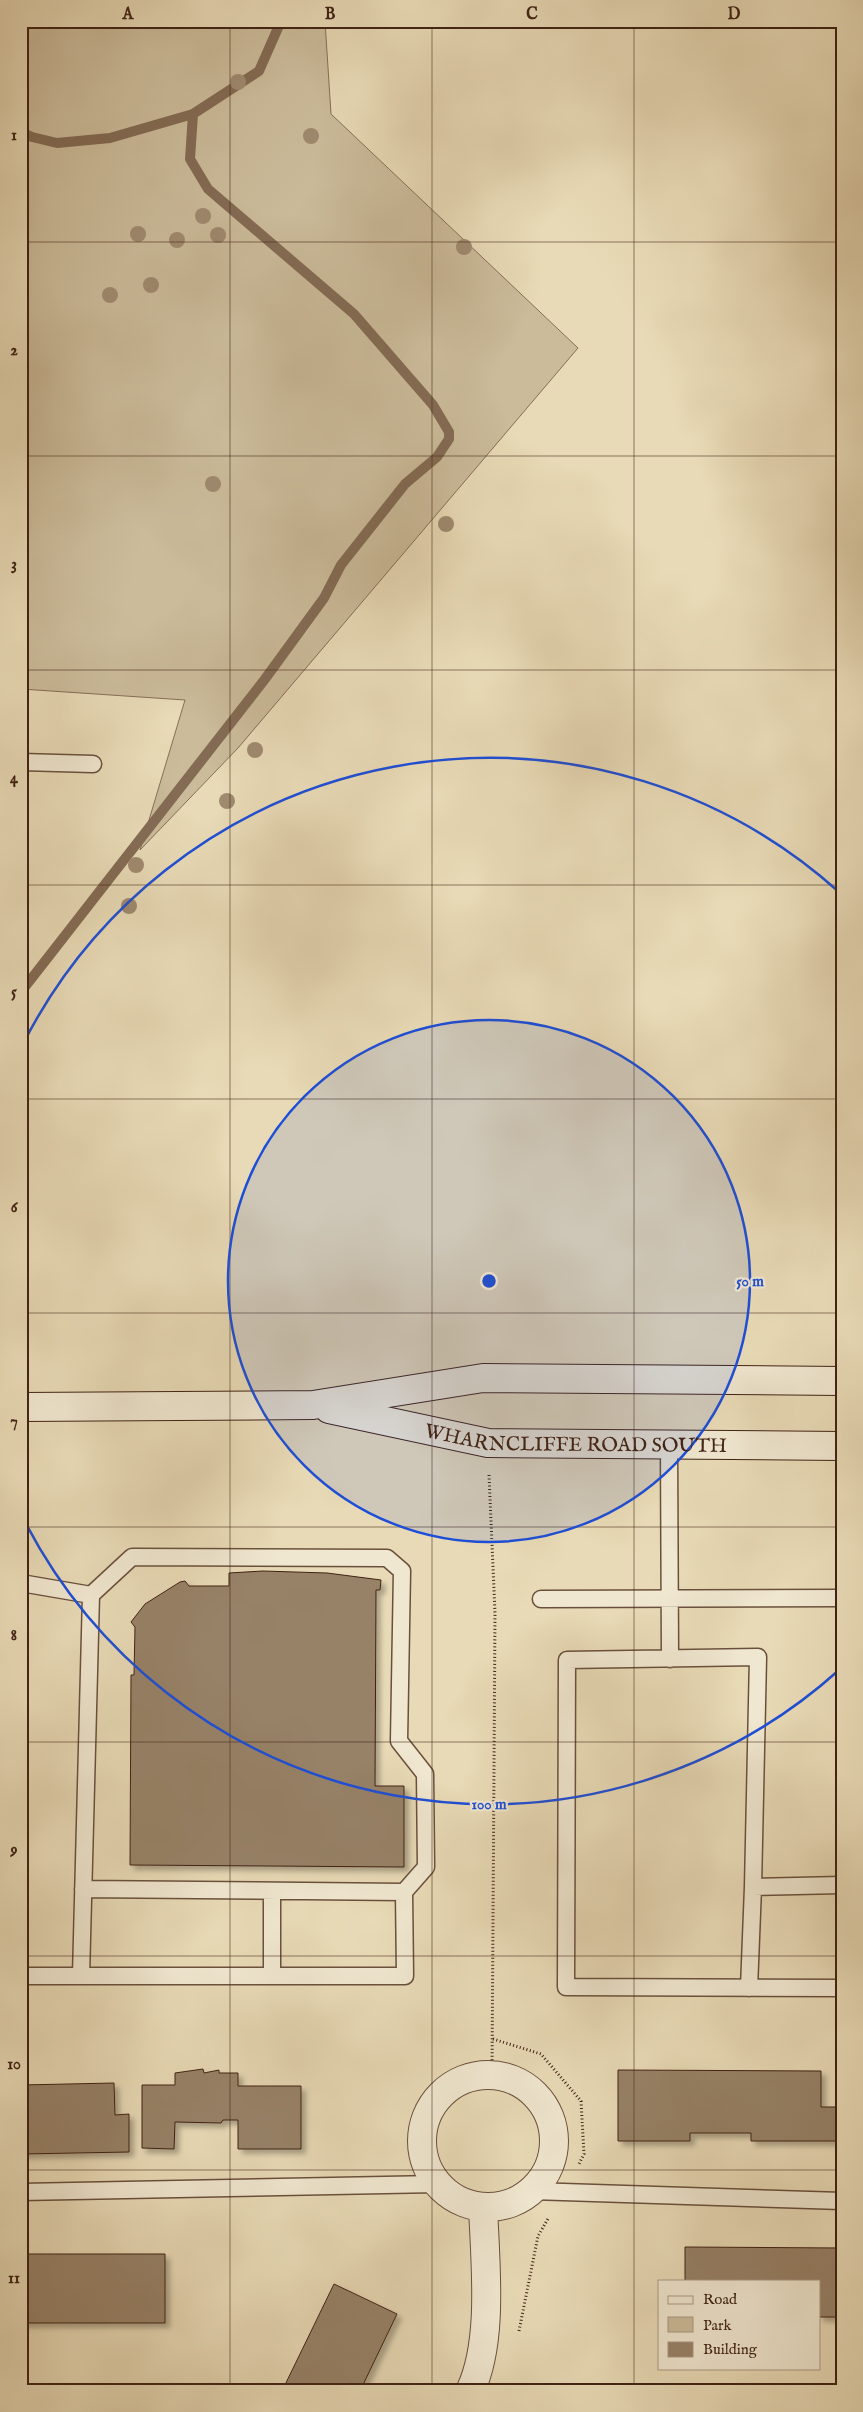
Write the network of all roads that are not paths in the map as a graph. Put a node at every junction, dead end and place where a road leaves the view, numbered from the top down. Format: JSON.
{"nodes":[{"id":1,"x":21,"y":762,"type":"edge"},
{"id":2,"x":93,"y":764,"type":"dead end"},
{"id":3,"x":842,"y":1381,"type":"edge"},
{"id":4,"x":313,"y":1405,"type":"junction"},
{"id":5,"x":21,"y":1407,"type":"edge"},
{"id":6,"x":669,"y":1444,"type":"junction"},
{"id":7,"x":842,"y":1446,"type":"edge"},
{"id":8,"x":21,"y":1583,"type":"edge"},
{"id":9,"x":91,"y":1595,"type":"junction"},
{"id":10,"x":670,"y":1598,"type":"junction"},
{"id":11,"x":842,"y":1598,"type":"edge"},
{"id":12,"x":540,"y":1599,"type":"dead end"},
{"id":13,"x":670,"y":1659,"type":"junction"},
{"id":14,"x":842,"y":1885,"type":"edge"},
{"id":15,"x":753,"y":1887,"type":"junction"},
{"id":16,"x":83,"y":1889,"type":"junction"},
{"id":17,"x":272,"y":1891,"type":"junction"},
{"id":18,"x":404,"y":1892,"type":"junction"},
{"id":19,"x":21,"y":1976,"type":"edge"},
{"id":20,"x":81,"y":1976,"type":"junction"},
{"id":21,"x":272,"y":1976,"type":"junction"},
{"id":22,"x":749,"y":1988,"type":"junction"},
{"id":23,"x":842,"y":1988,"type":"edge"},
{"id":24,"x":437,"y":2184,"type":"junction"},
{"id":25,"x":532,"y":2191,"type":"junction"},
{"id":26,"x":21,"y":2192,"type":"edge"},
{"id":27,"x":842,"y":2200,"type":"edge"},
{"id":28,"x":483,"y":2208,"type":"junction"},
{"id":29,"x":470,"y":2391,"type":"edge"}],
"edges":[{"from":1,"to":2,"type":"lane"},
{"from":3,"to":4,"type":"main road","name":"WHARNCLIFFE ROAD SOUTH"},
{"from":4,"to":5,"type":"main road","name":"WHARNCLIFFE ROAD SOUTH"},
{"from":4,"to":6,"type":"main road","name":"WHARNCLIFFE ROAD SOUTH"},
{"from":6,"to":7,"type":"main road","name":"WHARNCLIFFE ROAD SOUTH"},
{"from":6,"to":10,"type":"lane"},
{"from":8,"to":9,"type":"lane"},
{"from":9,"to":16,"type":"lane"},
{"from":9,"to":18,"type":"lane"},
{"from":10,"to":11,"type":"lane"},
{"from":10,"to":12,"type":"lane"},
{"from":10,"to":13,"type":"lane"},
{"from":13,"to":15,"type":"lane"},
{"from":13,"to":22,"type":"lane"},
{"from":14,"to":15,"type":"lane"},
{"from":15,"to":22,"type":"lane"},
{"from":16,"to":17,"type":"lane"},
{"from":16,"to":20,"type":"lane"},
{"from":17,"to":18,"type":"lane"},
{"from":17,"to":21,"type":"lane"},
{"from":18,"to":21,"type":"lane"},
{"from":19,"to":20,"type":"lane"},
{"from":20,"to":21,"type":"lane"},
{"from":22,"to":23,"type":"lane"},
{"from":24,"to":25,"type":"main road"},
{"from":24,"to":26,"type":"lane"},
{"from":24,"to":28,"type":"main road"},
{"from":25,"to":27,"type":"lane"},
{"from":25,"to":28,"type":"main road"},
{"from":28,"to":29,"type":"main road"}]}
